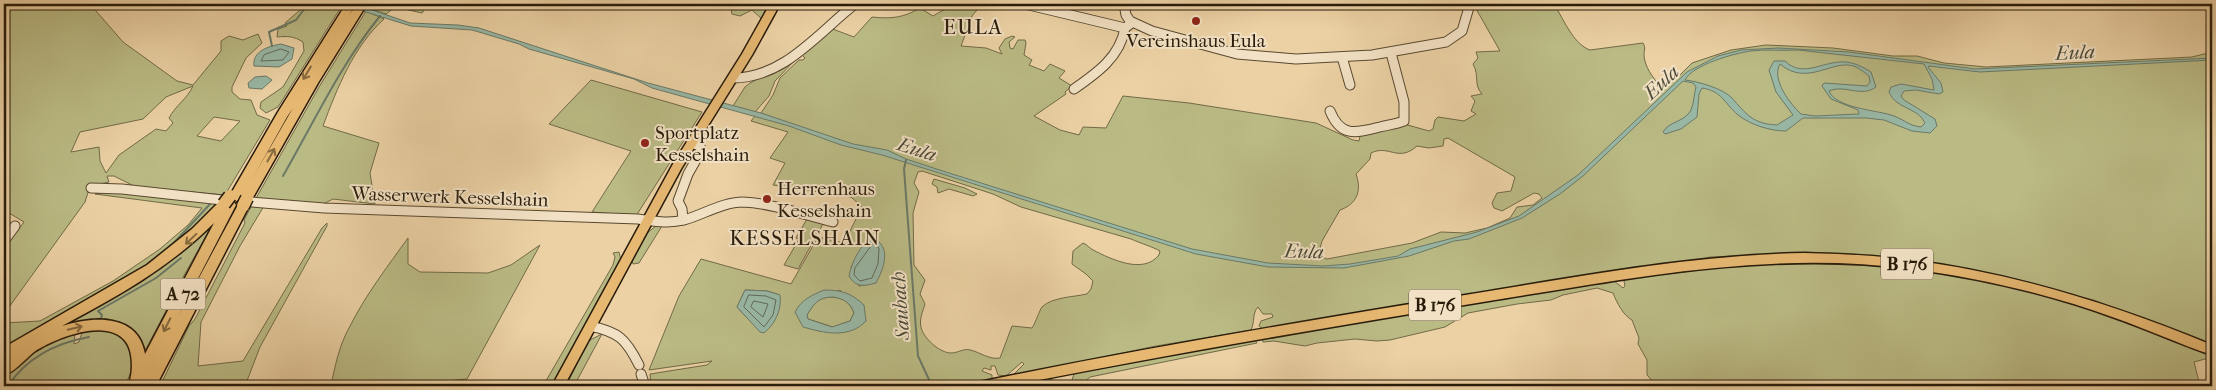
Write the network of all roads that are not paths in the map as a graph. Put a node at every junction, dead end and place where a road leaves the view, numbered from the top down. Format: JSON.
{"nodes":[{"id":1,"x":351,"y":4,"type":"edge"},
{"id":2,"x":362,"y":4,"type":"edge"},
{"id":3,"x":775,"y":4,"type":"edge"},
{"id":4,"x":855,"y":4,"type":"edge"},
{"id":5,"x":1025,"y":4,"type":"edge"},
{"id":6,"x":1124,"y":4,"type":"edge"},
{"id":7,"x":1469,"y":4,"type":"edge"},
{"id":8,"x":344,"y":23,"type":"junction"},
{"id":9,"x":1128,"y":25,"type":"junction"},
{"id":10,"x":1391,"y":53,"type":"junction"},
{"id":11,"x":1342,"y":57,"type":"junction"},
{"id":12,"x":733,"y":78,"type":"junction"},
{"id":13,"x":1350,"y":85,"type":"dead end"},
{"id":14,"x":1074,"y":89,"type":"dead end"},
{"id":15,"x":1330,"y":111,"type":"dead end"},
{"id":16,"x":691,"y":144,"type":"junction"},
{"id":17,"x":91,"y":188,"type":"dead end"},
{"id":18,"x":235,"y":201,"type":"junction"},
{"id":19,"x":648,"y":220,"type":"junction"},
{"id":20,"x":683,"y":220,"type":"junction"},
{"id":21,"x":833,"y":222,"type":"dead end"},
{"id":22,"x":15,"y":226,"type":"dead end"},
{"id":23,"x":4,"y":241,"type":"edge"},
{"id":24,"x":590,"y":326,"type":"junction"},
{"id":25,"x":2212,"y":350,"type":"edge"},
{"id":26,"x":4,"y":357,"type":"edge"},
{"id":27,"x":4,"y":369,"type":"edge"},
{"id":28,"x":140,"y":386,"type":"edge"},
{"id":29,"x":558,"y":386,"type":"edge"},
{"id":30,"x":645,"y":386,"type":"edge"},
{"id":31,"x":984,"y":386,"type":"edge"}],
"edges":[{"from":1,"to":8,"type":"highway","number":"A 72"},
{"from":2,"to":8,"type":"highway","number":"A 72"},
{"from":3,"to":12,"type":"main road"},
{"from":4,"to":12,"type":"street"},
{"from":5,"to":9,"type":"street"},
{"from":6,"to":9,"type":"street"},
{"from":7,"to":10,"type":"street"},
{"from":18,"to":8,"type":"highway","number":"A 72","one_way":true},
{"from":8,"to":18,"type":"highway","number":"A 72","one_way":true},
{"from":9,"to":11,"type":"street"},
{"from":9,"to":14,"type":"street"},
{"from":10,"to":11,"type":"street"},
{"from":10,"to":15,"type":"street"},
{"from":11,"to":13,"type":"street"},
{"from":12,"to":16,"type":"main road"},
{"from":16,"to":19,"type":"main road"},
{"from":16,"to":20,"type":"street"},
{"from":17,"to":18,"type":"street","name":"Wasserwerk Kesselshain"},
{"from":18,"to":19,"type":"street","name":"Wasserwerk Kesselshain"},
{"from":18,"to":26,"type":"highway","one_way":true},
{"from":18,"to":28,"type":"highway","number":"A 72"},
{"from":19,"to":20,"type":"street"},
{"from":19,"to":24,"type":"main road"},
{"from":20,"to":21,"type":"street"},
{"from":22,"to":23,"type":"street"},
{"from":24,"to":29,"type":"main road"},
{"from":24,"to":30,"type":"street"},
{"from":25,"to":31,"type":"main road","number":"B 176"},
{"from":27,"to":28,"type":"highway","one_way":true}]}
